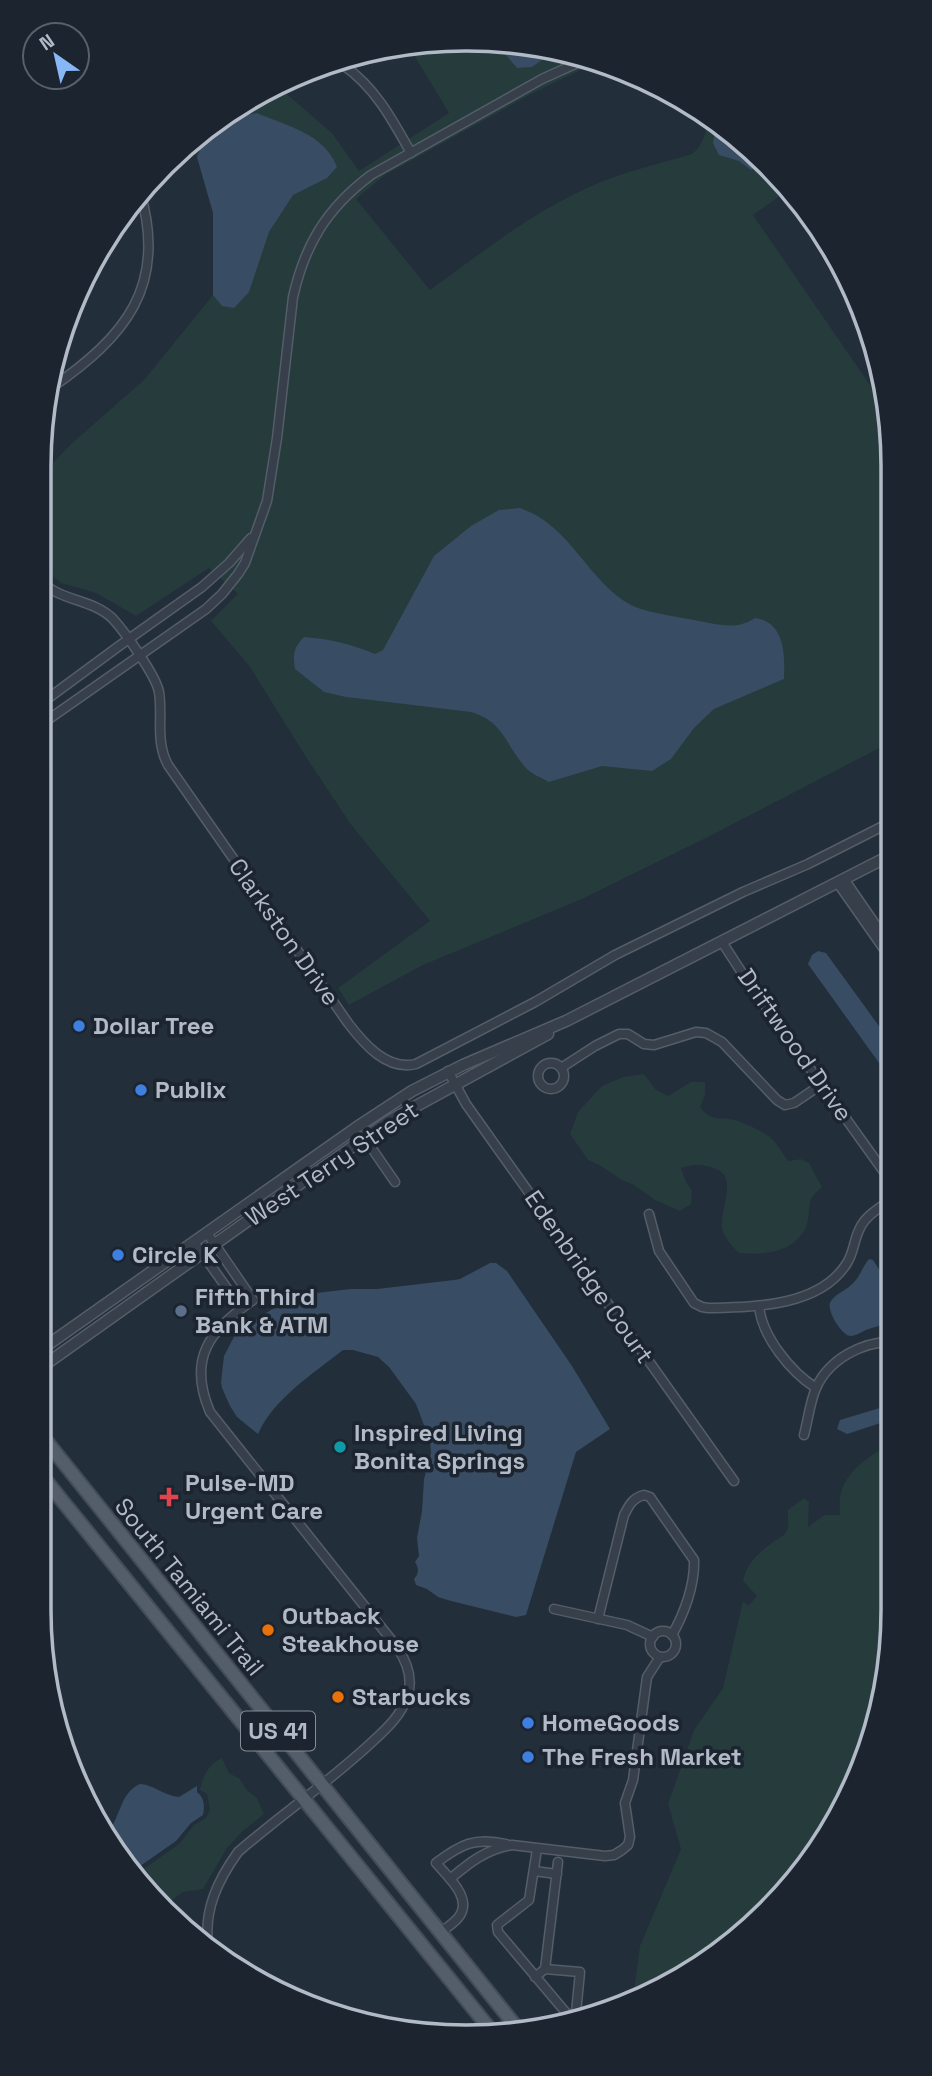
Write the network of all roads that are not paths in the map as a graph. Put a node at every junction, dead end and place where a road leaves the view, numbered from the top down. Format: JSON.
{"nodes":[{"id":1,"x":573,"y":65,"type":"edge"},
{"id":2,"x":348,"y":68,"type":"edge"},
{"id":3,"x":411,"y":153,"type":"junction"},
{"id":4,"x":143,"y":205,"type":"edge"},
{"id":5,"x":60,"y":382,"type":"edge"},
{"id":6,"x":255,"y":534,"type":"junction"},
{"id":7,"x":51,"y":590,"type":"edge"},
{"id":8,"x":128,"y":639,"type":"junction"},
{"id":9,"x":139,"y":656,"type":"junction"},
{"id":10,"x":51,"y":695,"type":"edge"},
{"id":11,"x":51,"y":717,"type":"edge"},
{"id":12,"x":881,"y":827,"type":"edge"},
{"id":13,"x":881,"y":860,"type":"edge"},
{"id":14,"x":840,"y":881,"type":"junction"},
{"id":15,"x":881,"y":934,"type":"edge"},
{"id":16,"x":722,"y":942,"type":"junction"},
{"id":17,"x":881,"y":944,"type":"edge"},
{"id":18,"x":566,"y":1021,"type":"junction"},
{"id":19,"x":561,"y":1068,"type":"dead end"},
{"id":20,"x":449,"y":1071,"type":"junction"},
{"id":21,"x":455,"y":1084,"type":"junction"},
{"id":22,"x":822,"y":1084,"type":"junction"},
{"id":23,"x":364,"y":1137,"type":"junction"},
{"id":24,"x":881,"y":1167,"type":"edge"},
{"id":25,"x":395,"y":1182,"type":"dead end"},
{"id":26,"x":881,"y":1208,"type":"edge"},
{"id":27,"x":649,"y":1214,"type":"dead end"},
{"id":28,"x":207,"y":1233,"type":"junction"},
{"id":29,"x":194,"y":1242,"type":"junction"},
{"id":30,"x":215,"y":1245,"type":"junction"},
{"id":31,"x":203,"y":1254,"type":"junction"},
{"id":32,"x":759,"y":1306,"type":"junction"},
{"id":33,"x":242,"y":1308,"type":"junction"},
{"id":34,"x":51,"y":1342,"type":"edge"},
{"id":35,"x":881,"y":1343,"type":"edge"},
{"id":36,"x":51,"y":1360,"type":"edge"},
{"id":37,"x":816,"y":1388,"type":"junction"},
{"id":38,"x":803,"y":1435,"type":"dead end"},
{"id":39,"x":51,"y":1448,"type":"edge"},
{"id":40,"x":734,"y":1481,"type":"dead end"},
{"id":41,"x":51,"y":1488,"type":"edge"},
{"id":42,"x":554,"y":1609,"type":"dead end"},
{"id":43,"x":597,"y":1619,"type":"junction"},
{"id":44,"x":672,"y":1635,"type":"junction"},
{"id":45,"x":653,"y":1637,"type":"junction"},
{"id":46,"x":660,"y":1657,"type":"junction"},
{"id":47,"x":321,"y":1786,"type":"junction"},
{"id":48,"x":304,"y":1799,"type":"junction"},
{"id":49,"x":512,"y":1845,"type":"junction"},
{"id":50,"x":537,"y":1849,"type":"junction"},
{"id":51,"x":558,"y":1862,"type":"dead end"},
{"id":52,"x":534,"y":1871,"type":"junction"},
{"id":53,"x":557,"y":1874,"type":"junction"},
{"id":54,"x":450,"y":1879,"type":"junction"},
{"id":55,"x":440,"y":1933,"type":"junction"},
{"id":56,"x":208,"y":1935,"type":"edge"},
{"id":57,"x":545,"y":1969,"type":"junction"},
{"id":58,"x":535,"y":1977,"type":"junction"},
{"id":59,"x":576,"y":2010,"type":"edge"},
{"id":60,"x":566,"y":2013,"type":"edge"},
{"id":61,"x":513,"y":2023,"type":"edge"},
{"id":62,"x":486,"y":2024,"type":"edge"}],
"edges":[{"from":1,"to":3,"type":"street"},
{"from":2,"to":3,"type":"street"},
{"from":3,"to":6,"type":"street"},
{"from":4,"to":5,"type":"street"},
{"from":6,"to":8,"type":"street"},
{"from":6,"to":9,"type":"street"},
{"from":7,"to":8,"type":"street","name":"Clarkston Drive"},
{"from":8,"to":9,"type":"street","name":"Clarkston Drive"},
{"from":8,"to":10,"type":"street"},
{"from":9,"to":11,"type":"street"},
{"from":9,"to":12,"type":"street","name":"Clarkston Drive"},
{"from":13,"to":14,"type":"street","name":"West Terry Street"},
{"from":14,"to":15,"type":"street"},
{"from":14,"to":16,"type":"street","name":"West Terry Street"},
{"from":14,"to":17,"type":"street"},
{"from":16,"to":18,"type":"street","name":"West Terry Street"},
{"from":16,"to":22,"type":"street","name":"Driftwood Drive"},
{"from":18,"to":20,"type":"street","name":"West Terry Street"},
{"from":18,"to":21,"type":"street","name":"West Terry Street"},
{"from":19,"to":22,"type":"street"},
{"from":20,"to":21,"type":"street","name":"Edenbridge Court"},
{"from":20,"to":28,"type":"street","name":"West Terry Street"},
{"from":21,"to":23,"type":"street","name":"West Terry Street"},
{"from":21,"to":40,"type":"street","name":"Edenbridge Court"},
{"from":22,"to":24,"type":"street","name":"Driftwood Drive"},
{"from":23,"to":25,"type":"street"},
{"from":23,"to":30,"type":"street","name":"West Terry Street"},
{"from":26,"to":32,"type":"street"},
{"from":27,"to":32,"type":"street"},
{"from":28,"to":29,"type":"street","name":"West Terry Street"},
{"from":28,"to":30,"type":"street"},
{"from":29,"to":31,"type":"street"},
{"from":29,"to":34,"type":"street","name":"West Terry Street"},
{"from":30,"to":31,"type":"street","name":"West Terry Street"},
{"from":30,"to":33,"type":"street"},
{"from":31,"to":33,"type":"street"},
{"from":31,"to":36,"type":"street","name":"West Terry Street"},
{"from":32,"to":37,"type":"street"},
{"from":33,"to":47,"type":"street"},
{"from":35,"to":37,"type":"street"},
{"from":37,"to":38,"type":"street"},
{"from":39,"to":47,"type":"main road","name":"South Tamiami Trail","number":"US 41"},
{"from":41,"to":48,"type":"main road","name":"South Tamiami Trail","number":"US 41"},
{"from":42,"to":43,"type":"street"},
{"from":43,"to":44,"type":"street"},
{"from":43,"to":45,"type":"street"},
{"from":44,"to":45,"type":"street"},
{"from":44,"to":46,"type":"street"},
{"from":45,"to":46,"type":"street"},
{"from":46,"to":50,"type":"street"},
{"from":47,"to":48,"type":"street"},
{"from":47,"to":55,"type":"main road","name":"South Tamiami Trail","number":"US 41"},
{"from":48,"to":56,"type":"street"},
{"from":48,"to":62,"type":"main road","name":"South Tamiami Trail","number":"US 41"},
{"from":49,"to":50,"type":"street"},
{"from":49,"to":54,"type":"street"},
{"from":49,"to":54,"type":"street"},
{"from":50,"to":52,"type":"street"},
{"from":51,"to":53,"type":"street"},
{"from":52,"to":53,"type":"street"},
{"from":52,"to":58,"type":"street"},
{"from":53,"to":57,"type":"street"},
{"from":54,"to":55,"type":"street"},
{"from":55,"to":61,"type":"main road","name":"South Tamiami Trail","number":"US 41"},
{"from":57,"to":58,"type":"street"},
{"from":57,"to":59,"type":"street"},
{"from":58,"to":60,"type":"street"}]}
